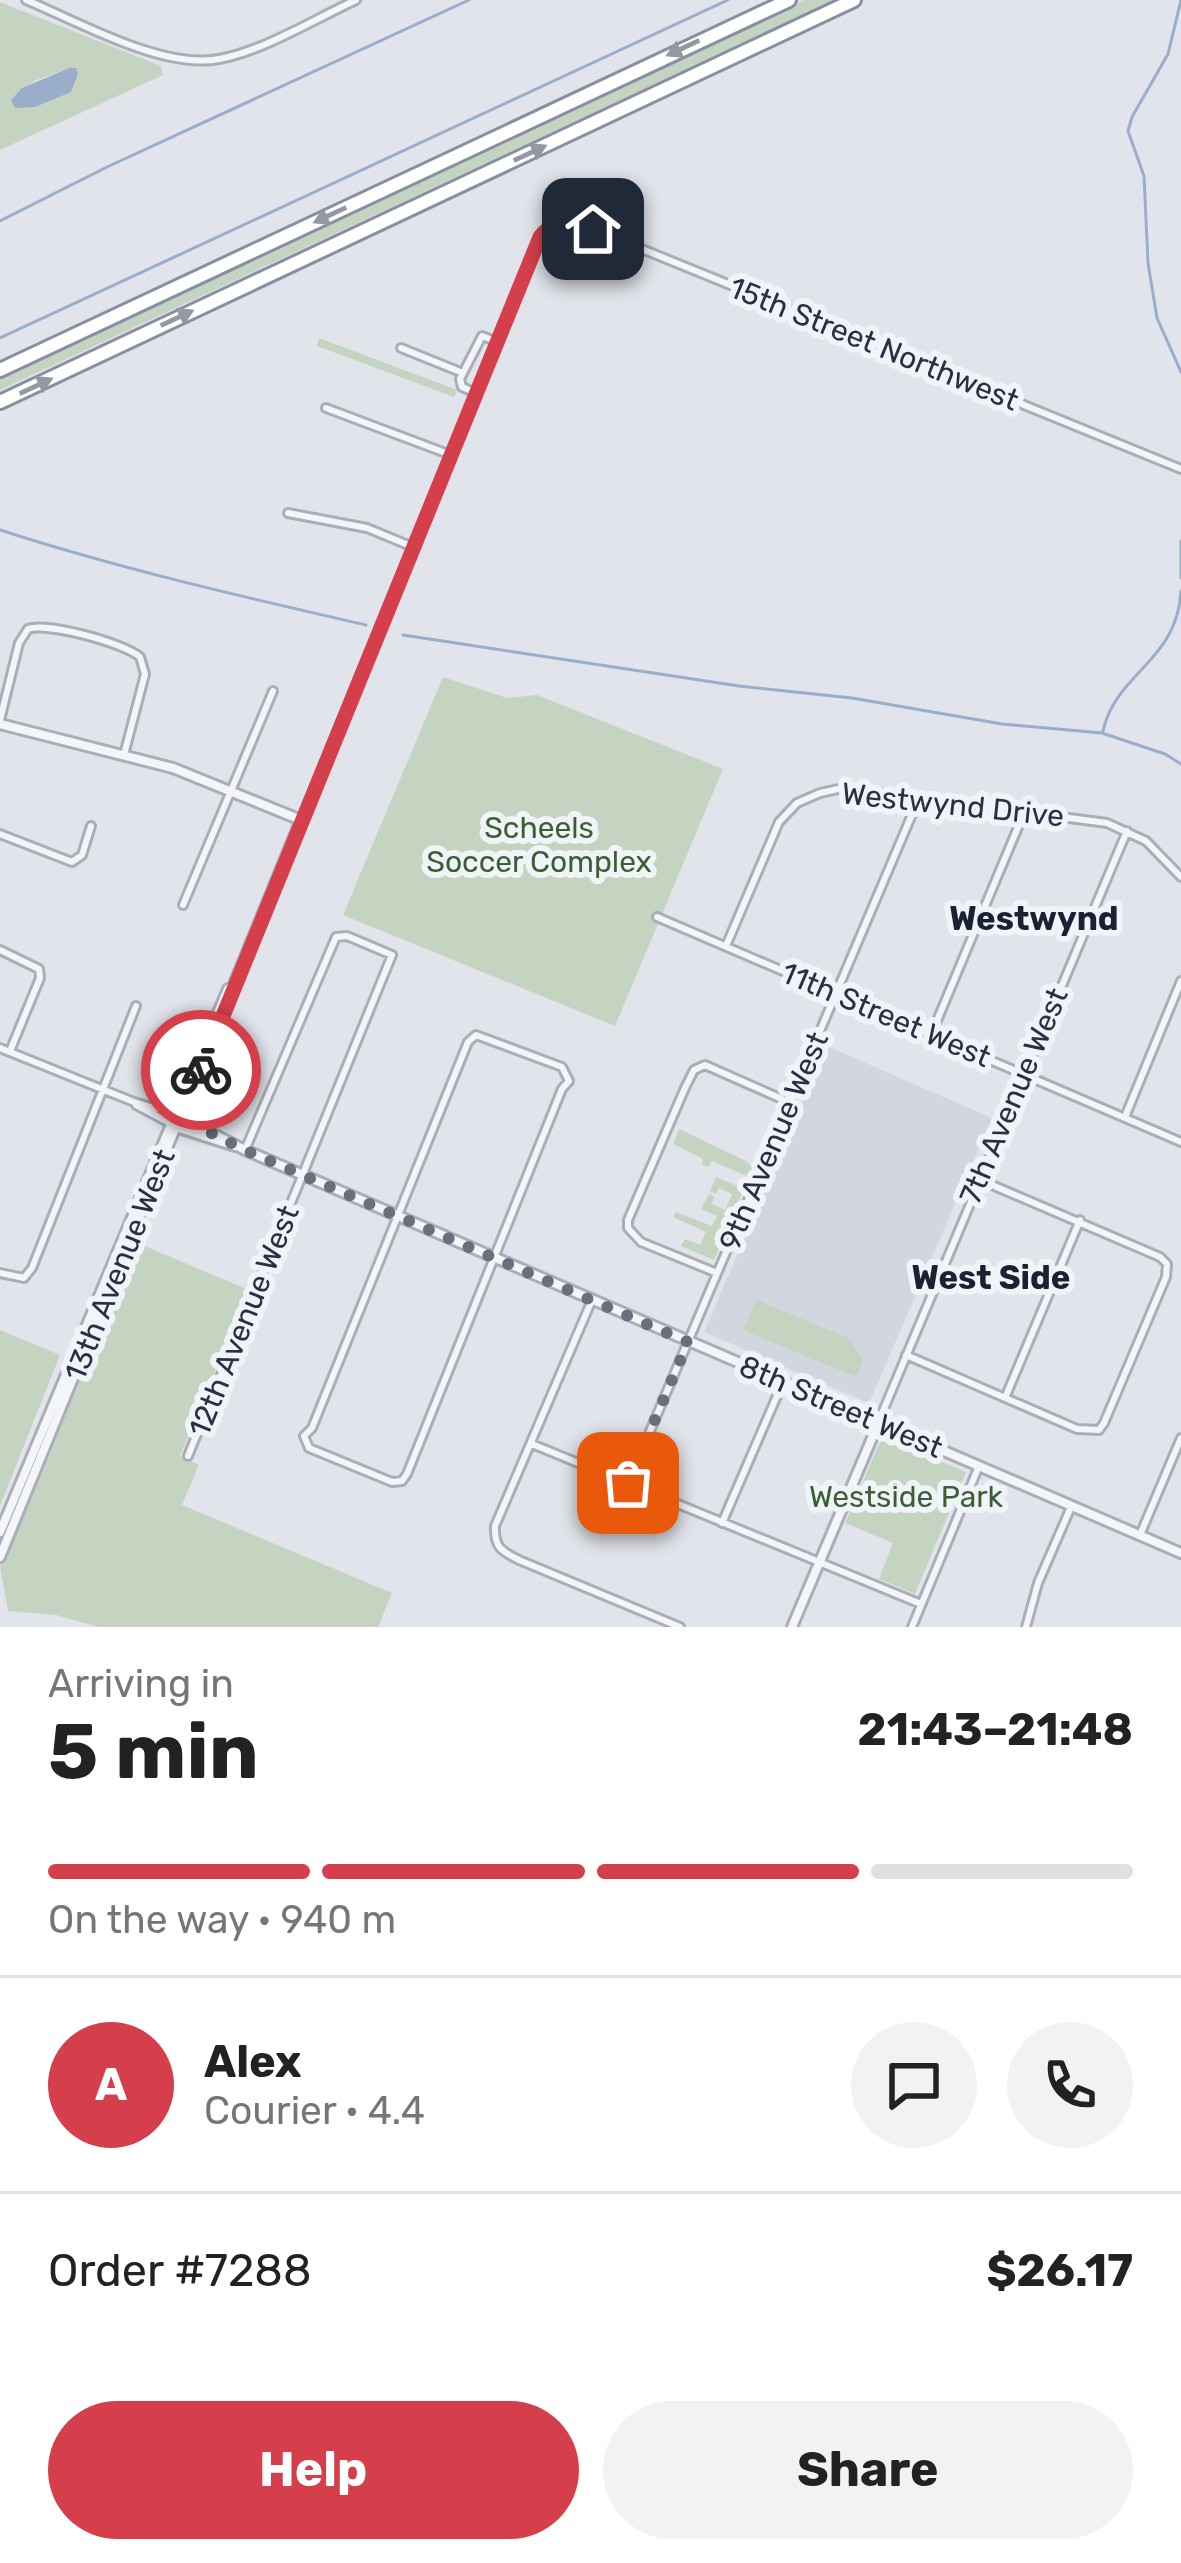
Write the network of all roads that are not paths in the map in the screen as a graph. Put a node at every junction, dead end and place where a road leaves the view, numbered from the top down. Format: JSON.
{"nodes":[{"id":1,"x":26,"y":0,"type":"edge"},
{"id":2,"x":356,"y":0,"type":"edge"},
{"id":3,"x":789,"y":0,"type":"edge"},
{"id":4,"x":854,"y":0,"type":"edge"},
{"id":5,"x":566,"y":221,"type":"joint"},
{"id":6,"x":499,"y":342,"type":"junction"},
{"id":7,"x":401,"y":348,"type":"dead end"},
{"id":8,"x":0,"y":370,"type":"edge"},
{"id":9,"x":463,"y":374,"type":"junction"},
{"id":10,"x":476,"y":393,"type":"junction"},
{"id":11,"x":0,"y":402,"type":"edge"},
{"id":12,"x":326,"y":407,"type":"dead end"},
{"id":13,"x":451,"y":455,"type":"junction"},
{"id":14,"x":1181,"y":469,"type":"edge"},
{"id":15,"x":288,"y":513,"type":"dead end"},
{"id":16,"x":413,"y":547,"type":"junction"},
{"id":17,"x":273,"y":691,"type":"dead end"},
{"id":18,"x":0,"y":722,"type":"edge"},
{"id":19,"x":124,"y":755,"type":"junction"},
{"id":20,"x":231,"y":791,"type":"junction"},
{"id":21,"x":919,"y":798,"type":"junction"},
{"id":22,"x":1024,"y":813,"type":"junction"},
{"id":23,"x":301,"y":820,"type":"junction"},
{"id":24,"x":91,"y":826,"type":"dead end"},
{"id":25,"x":1127,"y":831,"type":"junction"},
{"id":26,"x":0,"y":834,"type":"edge"},
{"id":27,"x":1181,"y":878,"type":"edge"},
{"id":28,"x":183,"y":905,"type":"dead end"},
{"id":29,"x":657,"y":917,"type":"dead end"},
{"id":30,"x":726,"y":946,"type":"junction"},
{"id":31,"x":0,"y":950,"type":"edge"},
{"id":32,"x":1181,"y":981,"type":"edge"},
{"id":33,"x":838,"y":995,"type":"junction"},
{"id":34,"x":136,"y":1006,"type":"dead end"},
{"id":35,"x":931,"y":1035,"type":"junction"},
{"id":36,"x":0,"y":1048,"type":"edge"},
{"id":37,"x":10,"y":1052,"type":"junction"},
{"id":38,"x":1023,"y":1075,"type":"junction"},
{"id":39,"x":105,"y":1091,"type":"junction"},
{"id":40,"x":791,"y":1103,"type":"junction"},
{"id":41,"x":1124,"y":1117,"type":"junction"},
{"id":42,"x":176,"y":1121,"type":"junction"},
{"id":43,"x":1181,"y":1142,"type":"edge"},
{"id":44,"x":241,"y":1148,"type":"junction"},
{"id":45,"x":304,"y":1175,"type":"junction"},
{"id":46,"x":979,"y":1179,"type":"junction"},
{"id":47,"x":399,"y":1216,"type":"junction"},
{"id":48,"x":1079,"y":1220,"type":"junction"},
{"id":49,"x":494,"y":1257,"type":"junction"},
{"id":50,"x":717,"y":1273,"type":"junction"},
{"id":51,"x":0,"y":1274,"type":"edge"},
{"id":52,"x":592,"y":1300,"type":"junction"},
{"id":53,"x":688,"y":1342,"type":"junction"},
{"id":54,"x":906,"y":1355,"type":"junction"},
{"id":55,"x":783,"y":1382,"type":"junction"},
{"id":56,"x":1005,"y":1398,"type":"junction"},
{"id":57,"x":878,"y":1423,"type":"junction"},
{"id":58,"x":1181,"y":1438,"type":"edge"},
{"id":59,"x":532,"y":1444,"type":"junction"},
{"id":60,"x":188,"y":1456,"type":"dead end"},
{"id":61,"x":979,"y":1466,"type":"junction"},
{"id":62,"x":628,"y":1483,"type":"junction"},
{"id":63,"x":1071,"y":1507,"type":"junction"},
{"id":64,"x":722,"y":1523,"type":"junction"},
{"id":65,"x":0,"y":1532,"type":"edge"},
{"id":66,"x":1140,"y":1534,"type":"junction"},
{"id":67,"x":1181,"y":1553,"type":"edge"},
{"id":68,"x":0,"y":1557,"type":"edge"},
{"id":69,"x":819,"y":1562,"type":"junction"},
{"id":70,"x":921,"y":1604,"type":"junction"},
{"id":71,"x":680,"y":1627,"type":"edge"},
{"id":72,"x":792,"y":1627,"type":"edge"},
{"id":73,"x":912,"y":1627,"type":"edge"},
{"id":74,"x":1026,"y":1627,"type":"edge"}],
"edges":[{"from":1,"to":2,"type":"street"},
{"from":3,"to":8,"type":"highway","one_way":true},
{"from":11,"to":4,"type":"highway","one_way":true},
{"from":5,"to":6,"type":"street","name":"13th Avenue West"},
{"from":5,"to":14,"type":"street","name":"15th Street Northwest"},
{"from":6,"to":9,"type":"street"},
{"from":6,"to":10,"type":"street","name":"13th Avenue West"},
{"from":7,"to":9,"type":"street"},
{"from":9,"to":10,"type":"street"},
{"from":10,"to":13,"type":"street","name":"13th Avenue West"},
{"from":12,"to":13,"type":"street"},
{"from":13,"to":16,"type":"street","name":"13th Avenue West"},
{"from":15,"to":16,"type":"street"},
{"from":16,"to":23,"type":"street","name":"13th Avenue West"},
{"from":17,"to":20,"type":"street"},
{"from":18,"to":19,"type":"street"},
{"from":18,"to":19,"type":"street"},
{"from":19,"to":20,"type":"street"},
{"from":20,"to":23,"type":"street"},
{"from":20,"to":28,"type":"street"},
{"from":21,"to":22,"type":"street","name":"Westwynd Drive"},
{"from":21,"to":30,"type":"street","name":"Westwynd Drive"},
{"from":21,"to":33,"type":"street","name":"9th Avenue West"},
{"from":22,"to":25,"type":"street","name":"Westwynd Drive"},
{"from":22,"to":35,"type":"street"},
{"from":23,"to":42,"type":"street","name":"13th Avenue West"},
{"from":24,"to":26,"type":"street"},
{"from":25,"to":27,"type":"street","name":"Westwynd Drive"},
{"from":25,"to":38,"type":"street","name":"7th Avenue West"},
{"from":29,"to":30,"type":"street","name":"11th Street West"},
{"from":30,"to":33,"type":"street","name":"11th Street West"},
{"from":31,"to":37,"type":"street"},
{"from":32,"to":41,"type":"street"},
{"from":33,"to":35,"type":"street","name":"11th Street West"},
{"from":33,"to":40,"type":"street","name":"9th Avenue West"},
{"from":34,"to":39,"type":"street"},
{"from":35,"to":38,"type":"street","name":"11th Street West"},
{"from":36,"to":37,"type":"street","name":"8th Street West"},
{"from":37,"to":39,"type":"street","name":"8th Street West"},
{"from":38,"to":41,"type":"street","name":"11th Street West"},
{"from":38,"to":46,"type":"street","name":"7th Avenue West"},
{"from":39,"to":42,"type":"street","name":"8th Street West"},
{"from":39,"to":51,"type":"street"},
{"from":40,"to":50,"type":"street","name":"9th Avenue West"},
{"from":40,"to":50,"type":"street"},
{"from":41,"to":43,"type":"street","name":"11th Street West"},
{"from":42,"to":44,"type":"street","name":"8th Street West"},
{"from":42,"to":65,"type":"street","name":"13th Avenue West"},
{"from":42,"to":68,"type":"street","name":"13th Avenue West"},
{"from":44,"to":45,"type":"street","name":"8th Street West"},
{"from":44,"to":45,"type":"street","name":"12th Avenue West"},
{"from":45,"to":47,"type":"street","name":"8th Street West"},
{"from":45,"to":60,"type":"street","name":"12th Avenue West"},
{"from":46,"to":48,"type":"street"},
{"from":46,"to":54,"type":"street","name":"7th Avenue West"},
{"from":47,"to":49,"type":"street","name":"8th Street West"},
{"from":47,"to":49,"type":"street"},
{"from":47,"to":49,"type":"street"},
{"from":48,"to":56,"type":"street"},
{"from":48,"to":56,"type":"street"},
{"from":49,"to":52,"type":"street","name":"8th Street West"},
{"from":50,"to":53,"type":"street","name":"9th Avenue West"},
{"from":52,"to":53,"type":"street","name":"8th Street West"},
{"from":52,"to":59,"type":"street"},
{"from":53,"to":55,"type":"street","name":"8th Street West"},
{"from":53,"to":62,"type":"street","name":"9th Avenue West"},
{"from":54,"to":56,"type":"street"},
{"from":54,"to":57,"type":"street","name":"7th Avenue West"},
{"from":55,"to":57,"type":"street","name":"8th Street West"},
{"from":55,"to":64,"type":"street"},
{"from":57,"to":61,"type":"street","name":"8th Street West"},
{"from":57,"to":69,"type":"street","name":"7th Avenue West"},
{"from":58,"to":66,"type":"street"},
{"from":59,"to":62,"type":"street"},
{"from":59,"to":71,"type":"street"},
{"from":61,"to":63,"type":"street","name":"8th Street West"},
{"from":61,"to":70,"type":"street"},
{"from":62,"to":64,"type":"street"},
{"from":63,"to":66,"type":"street","name":"8th Street West"},
{"from":63,"to":74,"type":"street"},
{"from":64,"to":69,"type":"street"},
{"from":66,"to":67,"type":"street","name":"8th Street West"},
{"from":69,"to":70,"type":"street"},
{"from":69,"to":72,"type":"street","name":"7th Avenue West"},
{"from":70,"to":73,"type":"street"}]}
